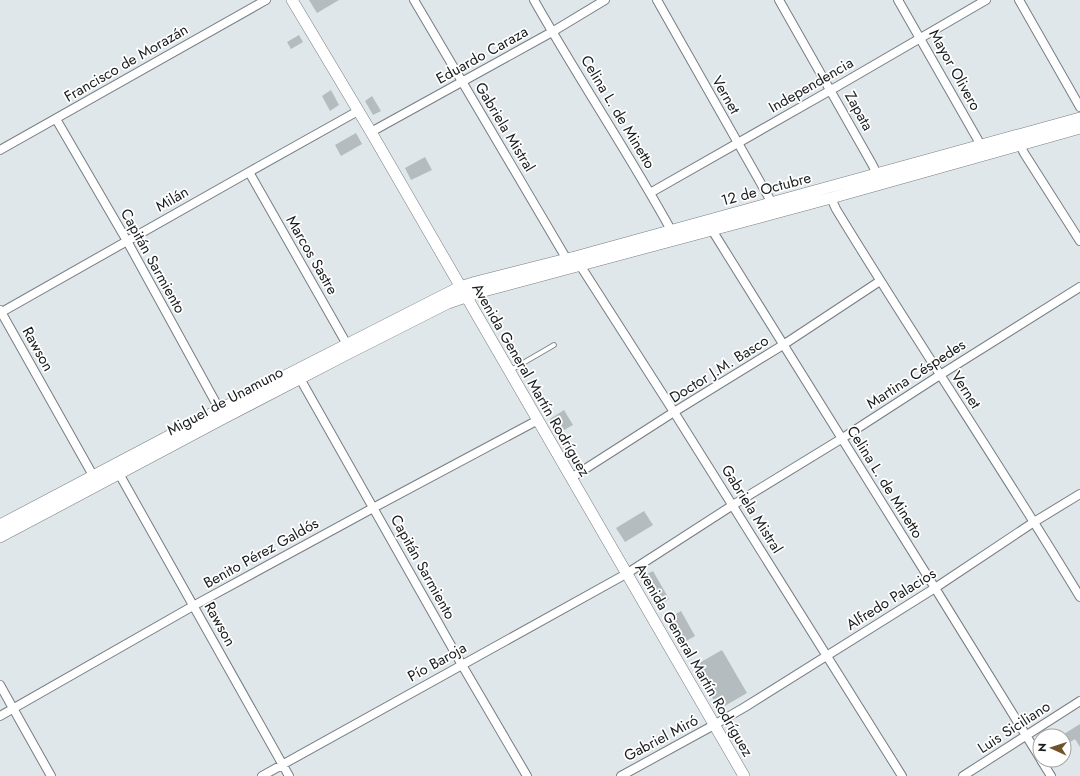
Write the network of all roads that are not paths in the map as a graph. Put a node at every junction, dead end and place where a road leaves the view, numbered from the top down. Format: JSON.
{"nodes":[{"id":1,"x":266,"y":0,"type":"edge"},
{"id":2,"x":292,"y":0,"type":"edge"},
{"id":3,"x":414,"y":0,"type":"edge"},
{"id":4,"x":534,"y":0,"type":"edge"},
{"id":5,"x":605,"y":0,"type":"edge"},
{"id":6,"x":657,"y":0,"type":"edge"},
{"id":7,"x":779,"y":0,"type":"edge"},
{"id":8,"x":898,"y":0,"type":"edge"},
{"id":9,"x":986,"y":0,"type":"edge"},
{"id":10,"x":1019,"y":0,"type":"edge"},
{"id":11,"x":552,"y":32,"type":"junction"},
{"id":12,"x":921,"y":38,"type":"junction"},
{"id":13,"x":463,"y":82,"type":"junction"},
{"id":14,"x":831,"y":90,"type":"junction"},
{"id":15,"x":1080,"y":107,"type":"edge"},
{"id":16,"x":358,"y":111,"type":"junction"},
{"id":17,"x":1080,"y":118,"type":"edge"},
{"id":18,"x":56,"y":119,"type":"junction"},
{"id":19,"x":1080,"y":128,"type":"edge"},
{"id":20,"x":371,"y":132,"type":"junction"},
{"id":21,"x":1019,"y":140,"type":"junction"},
{"id":22,"x":738,"y":143,"type":"junction"},
{"id":23,"x":0,"y":150,"type":"edge"},
{"id":24,"x":981,"y":150,"type":"junction"},
{"id":25,"x":249,"y":172,"type":"junction"},
{"id":26,"x":877,"y":174,"type":"junction"},
{"id":27,"x":650,"y":193,"type":"junction"},
{"id":28,"x":831,"y":198,"type":"junction"},
{"id":29,"x":772,"y":203,"type":"junction"},
{"id":30,"x":710,"y":225,"type":"junction"},
{"id":31,"x":671,"y":235,"type":"junction"},
{"id":32,"x":127,"y":241,"type":"junction"},
{"id":33,"x":1080,"y":241,"type":"edge"},
{"id":34,"x":573,"y":262,"type":"junction"},
{"id":35,"x":880,"y":281,"type":"junction"},
{"id":36,"x":1080,"y":288,"type":"edge"},
{"id":37,"x":463,"y":292,"type":"junction"},
{"id":38,"x":0,"y":312,"type":"edge"},
{"id":39,"x":554,"y":345,"type":"dead end"},
{"id":40,"x":783,"y":345,"type":"junction"},
{"id":41,"x":349,"y":348,"type":"junction"},
{"id":42,"x":509,"y":371,"type":"junction"},
{"id":43,"x":298,"y":375,"type":"junction"},
{"id":44,"x":940,"y":375,"type":"junction"},
{"id":45,"x":674,"y":412,"type":"junction"},
{"id":46,"x":222,"y":414,"type":"junction"},
{"id":47,"x":538,"y":420,"type":"junction"},
{"id":48,"x":842,"y":439,"type":"junction"},
{"id":49,"x":117,"y":470,"type":"junction"},
{"id":50,"x":571,"y":478,"type":"junction"},
{"id":51,"x":96,"y":481,"type":"junction"},
{"id":52,"x":1080,"y":494,"type":"edge"},
{"id":53,"x":733,"y":505,"type":"junction"},
{"id":54,"x":373,"y":508,"type":"junction"},
{"id":55,"x":1034,"y":522,"type":"junction"},
{"id":56,"x":0,"y":525,"type":"edge"},
{"id":57,"x":0,"y":537,"type":"edge"},
{"id":58,"x":626,"y":574,"type":"junction"},
{"id":59,"x":935,"y":588,"type":"junction"},
{"id":60,"x":1080,"y":597,"type":"edge"},
{"id":61,"x":193,"y":606,"type":"junction"},
{"id":62,"x":827,"y":655,"type":"junction"},
{"id":63,"x":462,"y":665,"type":"junction"},
{"id":64,"x":0,"y":685,"type":"edge"},
{"id":65,"x":1080,"y":701,"type":"edge"},
{"id":66,"x":13,"y":708,"type":"junction"},
{"id":67,"x":0,"y":716,"type":"edge"},
{"id":68,"x":714,"y":726,"type":"junction"},
{"id":69,"x":1026,"y":736,"type":"junction"},
{"id":70,"x":1032,"y":746,"type":"edge"},
{"id":71,"x":282,"y":764,"type":"junction"},
{"id":72,"x":51,"y":776,"type":"edge"},
{"id":73,"x":262,"y":776,"type":"edge"},
{"id":74,"x":289,"y":776,"type":"edge"},
{"id":75,"x":527,"y":776,"type":"edge"},
{"id":76,"x":621,"y":776,"type":"edge"},
{"id":77,"x":744,"y":776,"type":"edge"},
{"id":78,"x":902,"y":776,"type":"edge"},
{"id":79,"x":963,"y":776,"type":"edge"}],
"edges":[{"from":1,"to":18,"type":"street","name":"Francisco de Morazán"},
{"from":2,"to":16,"type":"street","name":"Avenida General Martín Rodríguez"},
{"from":3,"to":13,"type":"street","name":"Gabriela Mistral"},
{"from":4,"to":11,"type":"street","name":"Celina L. de Minetto"},
{"from":5,"to":11,"type":"street","name":"Eduardo Caraza"},
{"from":6,"to":22,"type":"street","name":"Vernet"},
{"from":7,"to":14,"type":"street","name":"Zapata"},
{"from":8,"to":12,"type":"street","name":"Mayor Olivero"},
{"from":9,"to":12,"type":"street","name":"Independencia"},
{"from":10,"to":15,"type":"street"},
{"from":11,"to":13,"type":"street","name":"Eduardo Caraza"},
{"from":11,"to":27,"type":"street","name":"Celina L. de Minetto"},
{"from":12,"to":14,"type":"street","name":"Independencia"},
{"from":12,"to":24,"type":"street","name":"Mayor Olivero"},
{"from":13,"to":20,"type":"street","name":"Eduardo Caraza"},
{"from":13,"to":34,"type":"street","name":"Gabriela Mistral"},
{"from":14,"to":22,"type":"street","name":"Independencia"},
{"from":14,"to":26,"type":"street","name":"Zapata"},
{"from":16,"to":20,"type":"street","name":"Avenida General Martín Rodríguez"},
{"from":16,"to":25,"type":"street","name":"Milán"},
{"from":17,"to":21,"type":"street","name":"12 de Octubre"},
{"from":18,"to":23,"type":"street","name":"Francisco de Morazán"},
{"from":18,"to":32,"type":"street","name":"Capitán Sarmiento"},
{"from":19,"to":21,"type":"street","name":"12 de Octubre"},
{"from":20,"to":37,"type":"street","name":"Avenida General Martín Rodríguez"},
{"from":21,"to":24,"type":"street","name":"12 de Octubre"},
{"from":21,"to":33,"type":"street"},
{"from":22,"to":27,"type":"street","name":"Independencia"},
{"from":22,"to":29,"type":"street","name":"Vernet"},
{"from":24,"to":26,"type":"street","name":"12 de Octubre"},
{"from":24,"to":28,"type":"street","name":"12 de Octubre"},
{"from":25,"to":32,"type":"street","name":"Milán"},
{"from":25,"to":41,"type":"street","name":"Marcos Sastre"},
{"from":26,"to":29,"type":"street","name":"12 de Octubre"},
{"from":27,"to":31,"type":"street","name":"Celina L. de Minetto"},
{"from":28,"to":30,"type":"street","name":"12 de Octubre"},
{"from":28,"to":35,"type":"street","name":"Vernet"},
{"from":29,"to":30,"type":"street","name":"12 de Octubre"},
{"from":30,"to":31,"type":"street","name":"12 de Octubre"},
{"from":30,"to":40,"type":"street","name":"Celina L. de Minetto"},
{"from":31,"to":34,"type":"street","name":"12 de Octubre"},
{"from":32,"to":38,"type":"street","name":"Milán"},
{"from":32,"to":46,"type":"street","name":"Capitán Sarmiento"},
{"from":34,"to":37,"type":"street","name":"12 de Octubre"},
{"from":34,"to":45,"type":"street","name":"Gabriela Mistral"},
{"from":35,"to":40,"type":"street","name":"Doctor J.M. Basco"},
{"from":35,"to":44,"type":"street","name":"Vernet"},
{"from":36,"to":44,"type":"street","name":"Martina Céspedes"},
{"from":37,"to":41,"type":"street","name":"Miguel de Unamuno"},
{"from":37,"to":42,"type":"street","name":"Avenida General Martín Rodríguez"},
{"from":38,"to":51,"type":"street","name":"Rawson"},
{"from":39,"to":42,"type":"lane"},
{"from":40,"to":45,"type":"street","name":"Doctor J.M. Basco"},
{"from":40,"to":48,"type":"street","name":"Celina L. de Minetto"},
{"from":41,"to":43,"type":"street","name":"Miguel de Unamuno"},
{"from":42,"to":47,"type":"street","name":"Avenida General Martín Rodríguez"},
{"from":43,"to":46,"type":"street","name":"Miguel de Unamuno"},
{"from":43,"to":54,"type":"street","name":"Capitán Sarmiento"},
{"from":44,"to":48,"type":"street","name":"Martina Céspedes"},
{"from":44,"to":55,"type":"street","name":"Vernet"},
{"from":45,"to":50,"type":"street","name":"Doctor J.M. Basco"},
{"from":45,"to":53,"type":"street","name":"Gabriela Mistral"},
{"from":46,"to":49,"type":"street","name":"Miguel de Unamuno"},
{"from":47,"to":50,"type":"street","name":"Avenida General Martín Rodríguez"},
{"from":47,"to":54,"type":"street","name":"Benito Pérez Galdós"},
{"from":48,"to":53,"type":"street","name":"Martina Céspedes"},
{"from":48,"to":59,"type":"street","name":"Celina L. de Minetto"},
{"from":49,"to":51,"type":"street","name":"Miguel de Unamuno"},
{"from":49,"to":61,"type":"street","name":"Rawson"},
{"from":50,"to":58,"type":"street","name":"Avenida General Martín Rodríguez"},
{"from":51,"to":56,"type":"street","name":"Miguel de Unamuno"},
{"from":51,"to":57,"type":"street","name":"Miguel de Unamuno"},
{"from":52,"to":55,"type":"street","name":"Alfredo Palacios"},
{"from":53,"to":58,"type":"street","name":"Martina Céspedes"},
{"from":53,"to":62,"type":"street","name":"Gabriela Mistral"},
{"from":54,"to":61,"type":"street","name":"Benito Pérez Galdós"},
{"from":54,"to":63,"type":"street","name":"Capitán Sarmiento"},
{"from":55,"to":59,"type":"street","name":"Alfredo Palacios"},
{"from":55,"to":60,"type":"street","name":"Vernet"},
{"from":58,"to":63,"type":"street","name":"Pío Baroja"},
{"from":58,"to":68,"type":"street","name":"Avenida General Martín Rodríguez"},
{"from":59,"to":62,"type":"street","name":"Alfredo Palacios"},
{"from":59,"to":69,"type":"street","name":"Celina L. de Minetto"},
{"from":61,"to":66,"type":"street","name":"Benito Pérez Galdós"},
{"from":61,"to":71,"type":"street","name":"Rawson"},
{"from":62,"to":68,"type":"street","name":"Alfredo Palacios"},
{"from":62,"to":78,"type":"street","name":"Gabriela Mistral"},
{"from":63,"to":71,"type":"street","name":"Pío Baroja"},
{"from":63,"to":75,"type":"street","name":"Capitán Sarmiento"},
{"from":64,"to":66,"type":"street"},
{"from":65,"to":69,"type":"street","name":"Luis Siciliano"},
{"from":66,"to":67,"type":"street","name":"Benito Pérez Galdós"},
{"from":66,"to":72,"type":"street"},
{"from":68,"to":76,"type":"street","name":"Gabriel Miró"},
{"from":68,"to":77,"type":"street","name":"Avenida General Martín Rodríguez"},
{"from":69,"to":70,"type":"street","name":"Celina L. de Minetto"},
{"from":69,"to":79,"type":"street","name":"Luis Siciliano"},
{"from":71,"to":73,"type":"street","name":"Pío Baroja"},
{"from":71,"to":74,"type":"street","name":"Rawson"}]}
